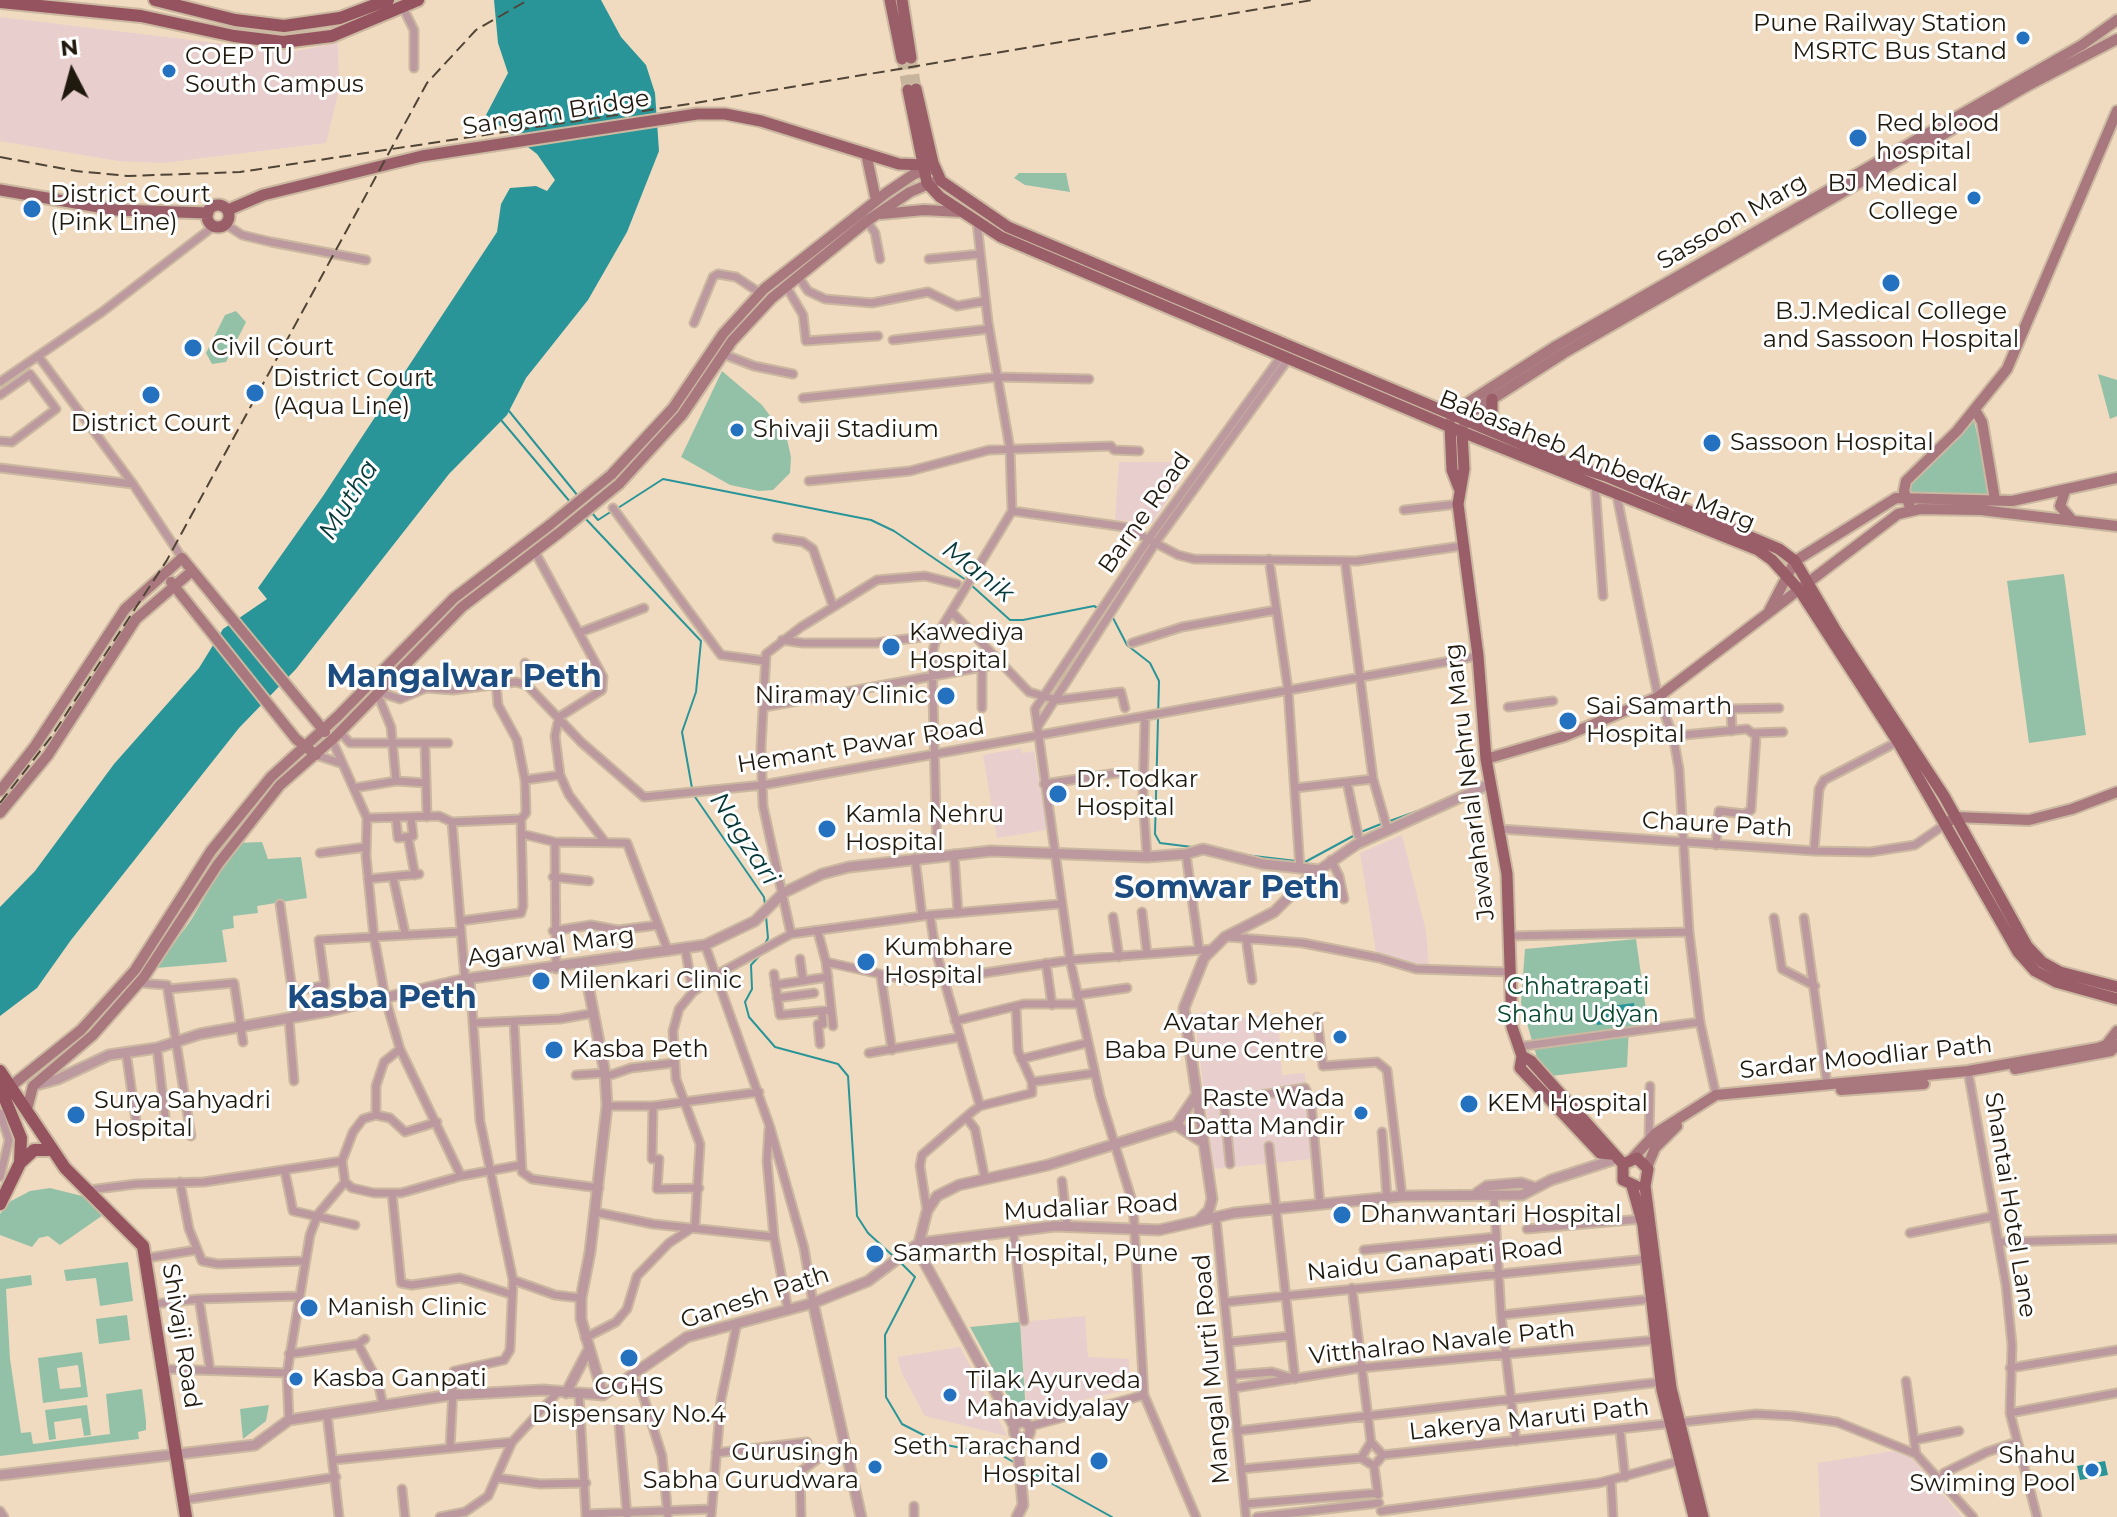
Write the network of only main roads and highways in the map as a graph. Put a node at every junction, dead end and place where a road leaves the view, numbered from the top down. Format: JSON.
{"nodes":[{"id":1,"x":155,"y":0,"type":"edge"},
{"id":2,"x":388,"y":0,"type":"edge"},
{"id":3,"x":418,"y":0,"type":"edge"},
{"id":4,"x":890,"y":0,"type":"edge"},
{"id":5,"x":902,"y":0,"type":"edge"},
{"id":6,"x":0,"y":2,"type":"edge"},
{"id":7,"x":2117,"y":20,"type":"edge"},
{"id":8,"x":2117,"y":39,"type":"edge"},
{"id":9,"x":2086,"y":49,"type":"junction"},
{"id":10,"x":912,"y":90,"type":"tunnel mouth"},
{"id":11,"x":2117,"y":111,"type":"edge"},
{"id":12,"x":866,"y":153,"type":"junction"},
{"id":13,"x":925,"y":164,"type":"junction"},
{"id":14,"x":941,"y":181,"type":"junction"},
{"id":15,"x":927,"y":183,"type":"junction"},
{"id":16,"x":0,"y":190,"type":"edge"},
{"id":17,"x":876,"y":200,"type":"junction"},
{"id":18,"x":228,"y":210,"type":"junction"},
{"id":19,"x":961,"y":212,"type":"junction"},
{"id":20,"x":208,"y":213,"type":"junction"},
{"id":21,"x":871,"y":218,"type":"junction"},
{"id":22,"x":1492,"y":399,"type":"junction"},
{"id":23,"x":1975,"y":410,"type":"junction"},
{"id":24,"x":1451,"y":420,"type":"junction"},
{"id":25,"x":1464,"y":425,"type":"junction"},
{"id":26,"x":653,"y":431,"type":"junction"},
{"id":27,"x":663,"y":438,"type":"junction"},
{"id":28,"x":1514,"y":442,"type":"junction"},
{"id":29,"x":2117,"y":478,"type":"edge"},
{"id":30,"x":1460,"y":489,"type":"junction"},
{"id":31,"x":2065,"y":491,"type":"junction"},
{"id":32,"x":1906,"y":497,"type":"junction"},
{"id":33,"x":1995,"y":500,"type":"junction"},
{"id":34,"x":1911,"y":510,"type":"junction"},
{"id":35,"x":2073,"y":520,"type":"junction"},
{"id":36,"x":2117,"y":526,"type":"edge"},
{"id":37,"x":539,"y":533,"type":"junction"},
{"id":38,"x":546,"y":543,"type":"junction"},
{"id":39,"x":1795,"y":561,"type":"junction"},
{"id":40,"x":192,"y":571,"type":"junction"},
{"id":41,"x":164,"y":573,"type":"junction"},
{"id":42,"x":1787,"y":573,"type":"junction"},
{"id":43,"x":174,"y":585,"type":"junction"},
{"id":44,"x":1805,"y":587,"type":"junction"},
{"id":45,"x":1769,"y":611,"type":"junction"},
{"id":46,"x":319,"y":726,"type":"junction"},
{"id":47,"x":336,"y":736,"type":"junction"},
{"id":48,"x":300,"y":742,"type":"junction"},
{"id":49,"x":316,"y":755,"type":"junction"},
{"id":50,"x":1486,"y":759,"type":"junction"},
{"id":51,"x":0,"y":791,"type":"edge"},
{"id":52,"x":2117,"y":792,"type":"edge"},
{"id":53,"x":0,"y":813,"type":"edge"},
{"id":54,"x":1951,"y":820,"type":"junction"},
{"id":55,"x":135,"y":970,"type":"junction"},
{"id":56,"x":142,"y":980,"type":"junction"},
{"id":57,"x":2117,"y":987,"type":"edge"},
{"id":58,"x":2117,"y":999,"type":"edge"},
{"id":59,"x":2117,"y":1031,"type":"edge"},
{"id":60,"x":2117,"y":1045,"type":"edge"},
{"id":61,"x":0,"y":1071,"type":"edge"},
{"id":62,"x":1969,"y":1074,"type":"junction"},
{"id":63,"x":5,"y":1088,"type":"edge"},
{"id":64,"x":27,"y":1109,"type":"junction"},
{"id":65,"x":39,"y":1130,"type":"junction"},
{"id":66,"x":1660,"y":1130,"type":"junction"},
{"id":67,"x":21,"y":1138,"type":"junction"},
{"id":68,"x":50,"y":1150,"type":"junction"},
{"id":69,"x":1620,"y":1159,"type":"junction"},
{"id":70,"x":20,"y":1163,"type":"junction"},
{"id":71,"x":1647,"y":1167,"type":"junction"},
{"id":72,"x":1645,"y":1182,"type":"junction"},
{"id":73,"x":1632,"y":1186,"type":"junction"},
{"id":74,"x":0,"y":1204,"type":"edge"},
{"id":75,"x":1674,"y":1425,"type":"junction"},
{"id":76,"x":186,"y":1517,"type":"edge"},
{"id":77,"x":1694,"y":1517,"type":"edge"},
{"id":78,"x":1703,"y":1517,"type":"edge"}],
"edges":[{"from":1,"to":2,"type":"highway"},
{"from":3,"to":6,"type":"highway"},
{"from":4,"to":5,"type":"main road"},
{"from":7,"to":9,"type":"main road","name":"Sassoon Marg"},
{"from":8,"to":9,"type":"main road","name":"Sassoon Marg"},
{"from":9,"to":22,"type":"main road","name":"Sassoon Marg"},
{"from":9,"to":24,"type":"main road","name":"Sassoon Marg"},
{"from":10,"to":13,"type":"main road"},
{"from":11,"to":23,"type":"main road"},
{"from":12,"to":13,"type":"main road","name":"Sangam Bridge"},
{"from":12,"to":17,"type":"main road"},
{"from":12,"to":18,"type":"main road","name":"Sangam Bridge"},
{"from":13,"to":14,"type":"main road","name":"Babasaheb Ambedkar Marg"},
{"from":13,"to":15,"type":"main road"},
{"from":13,"to":17,"type":"main road"},
{"from":14,"to":15,"type":"main road"},
{"from":14,"to":24,"type":"main road","name":"Babasaheb Ambedkar Marg"},
{"from":15,"to":19,"type":"main road","name":"Babasaheb Ambedkar Marg"},
{"from":15,"to":21,"type":"main road"},
{"from":16,"to":20,"type":"main road"},
{"from":17,"to":26,"type":"main road"},
{"from":18,"to":20,"type":"main road","name":"Sangam Bridge"},
{"from":18,"to":20,"type":"main road"},
{"from":19,"to":21,"type":"main road"},
{"from":19,"to":24,"type":"main road","name":"Babasaheb Ambedkar Marg"},
{"from":21,"to":27,"type":"main road"},
{"from":22,"to":25,"type":"main road","name":"Sassoon Marg"},
{"from":22,"to":28,"type":"main road"},
{"from":23,"to":32,"type":"main road"},
{"from":23,"to":33,"type":"main road"},
{"from":24,"to":25,"type":"main road","name":"Babasaheb Ambedkar Marg"},
{"from":24,"to":30,"type":"main road","name":"Jawaharlal Nehru Marg"},
{"from":25,"to":28,"type":"main road","name":"Babasaheb Ambedkar Marg"},
{"from":25,"to":30,"type":"main road"},
{"from":25,"to":42,"type":"main road","name":"Babasaheb Ambedkar Marg"},
{"from":26,"to":27,"type":"main road"},
{"from":26,"to":37,"type":"main road","bridge":true},
{"from":27,"to":38,"type":"main road","bridge":true},
{"from":28,"to":39,"type":"main road","name":"Babasaheb Ambedkar Marg"},
{"from":29,"to":31,"type":"main road"},
{"from":30,"to":50,"type":"main road","name":"Jawaharlal Nehru Marg"},
{"from":31,"to":33,"type":"main road"},
{"from":31,"to":35,"type":"main road"},
{"from":32,"to":33,"type":"main road"},
{"from":32,"to":34,"type":"main road"},
{"from":32,"to":39,"type":"main road"},
{"from":34,"to":35,"type":"main road"},
{"from":34,"to":44,"type":"main road"},
{"from":35,"to":36,"type":"main road"},
{"from":37,"to":38,"type":"main road"},
{"from":37,"to":46,"type":"main road"},
{"from":38,"to":47,"type":"main road"},
{"from":39,"to":42,"type":"main road"},
{"from":39,"to":44,"type":"main road","name":"Babasaheb Ambedkar Marg"},
{"from":40,"to":41,"type":"main road"},
{"from":40,"to":43,"type":"main road"},
{"from":40,"to":46,"type":"main road"},
{"from":41,"to":43,"type":"main road"},
{"from":41,"to":51,"type":"main road"},
{"from":42,"to":44,"type":"main road","name":"Babasaheb Ambedkar Marg"},
{"from":42,"to":45,"type":"main road"},
{"from":43,"to":48,"type":"main road"},
{"from":43,"to":53,"type":"main road"},
{"from":44,"to":45,"type":"main road"},
{"from":44,"to":54,"type":"main road","name":"Babasaheb Ambedkar Marg"},
{"from":45,"to":50,"type":"main road"},
{"from":46,"to":47,"type":"main road"},
{"from":46,"to":48,"type":"main road"},
{"from":47,"to":49,"type":"main road"},
{"from":48,"to":49,"type":"main road"},
{"from":48,"to":55,"type":"main road"},
{"from":49,"to":56,"type":"main road"},
{"from":50,"to":69,"type":"main road","name":"Jawaharlal Nehru Marg"},
{"from":52,"to":54,"type":"main road"},
{"from":54,"to":57,"type":"main road","name":"Babasaheb Ambedkar Marg"},
{"from":54,"to":58,"type":"main road","name":"Babasaheb Ambedkar Marg"},
{"from":55,"to":56,"type":"main road"},
{"from":55,"to":63,"type":"main road"},
{"from":56,"to":64,"type":"main road"},
{"from":59,"to":62,"type":"main road","name":"Sardar Moodliar Path"},
{"from":60,"to":62,"type":"main road","name":"Sardar Moodliar Path"},
{"from":61,"to":63,"type":"highway","name":"Shivaji Road"},
{"from":62,"to":66,"type":"main road","name":"Sardar Moodliar Path"},
{"from":62,"to":66,"type":"main road","name":"Sardar Moodliar Path"},
{"from":63,"to":64,"type":"highway","name":"Shivaji Road"},
{"from":63,"to":67,"type":"highway"},
{"from":64,"to":65,"type":"highway","name":"Shivaji Road"},
{"from":65,"to":67,"type":"highway"},
{"from":65,"to":68,"type":"highway","name":"Shivaji Road"},
{"from":66,"to":69,"type":"main road","name":"Sardar Moodliar Path"},
{"from":66,"to":71,"type":"main road","name":"Sardar Moodliar Path"},
{"from":67,"to":70,"type":"highway"},
{"from":68,"to":70,"type":"highway"},
{"from":68,"to":76,"type":"highway","name":"Shivaji Road"},
{"from":69,"to":71,"type":"main road"},
{"from":69,"to":73,"type":"main road"},
{"from":70,"to":74,"type":"highway"},
{"from":71,"to":72,"type":"main road"},
{"from":72,"to":73,"type":"main road"},
{"from":72,"to":75,"type":"main road"},
{"from":73,"to":75,"type":"main road"},
{"from":75,"to":77,"type":"main road"},
{"from":75,"to":78,"type":"main road"}]}
